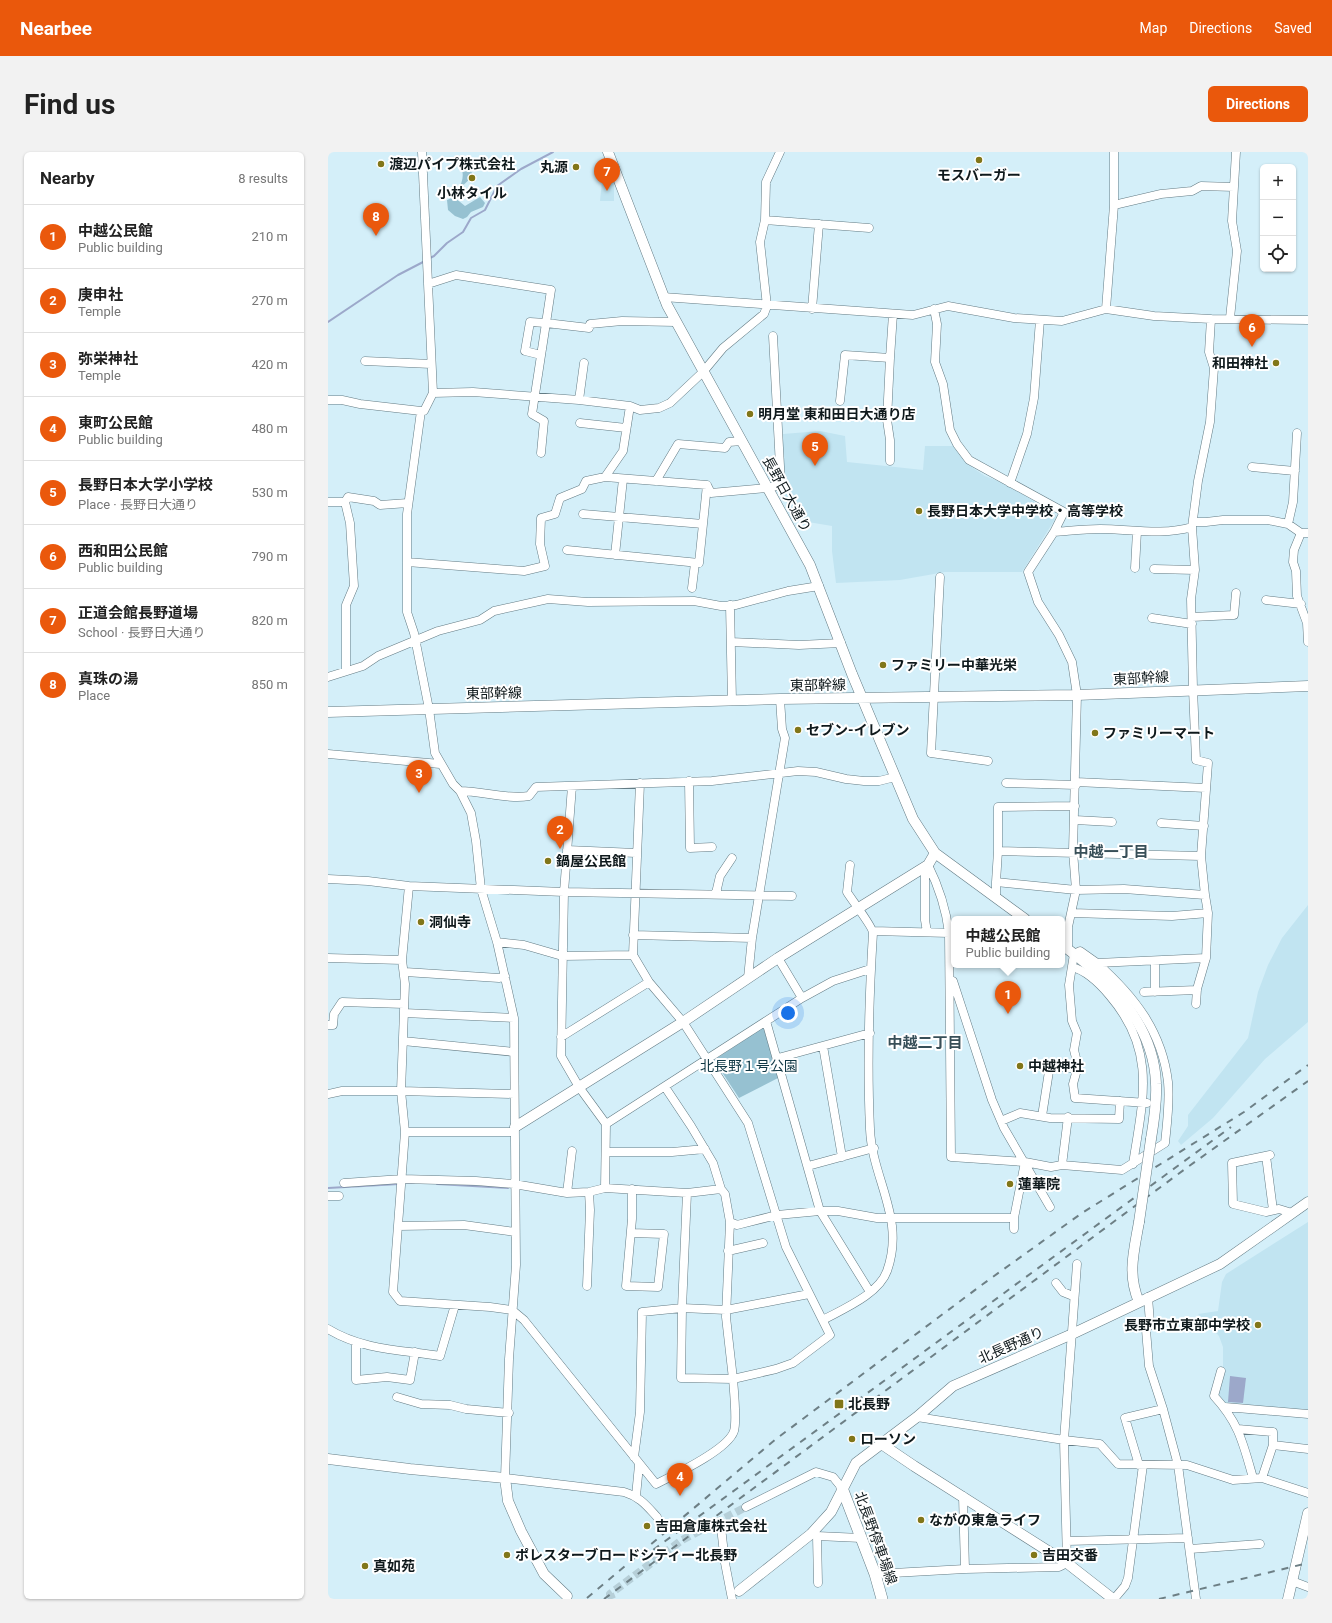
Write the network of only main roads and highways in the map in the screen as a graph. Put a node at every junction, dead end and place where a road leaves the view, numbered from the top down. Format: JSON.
{"nodes":[{"id":1,"x":842,"y":1488,"type":"road end"},
{"id":2,"x":882,"y":1599,"type":"edge"}],
"edges":[{"from":1,"to":2,"type":"main road","name":"北長野停車場線"}]}
